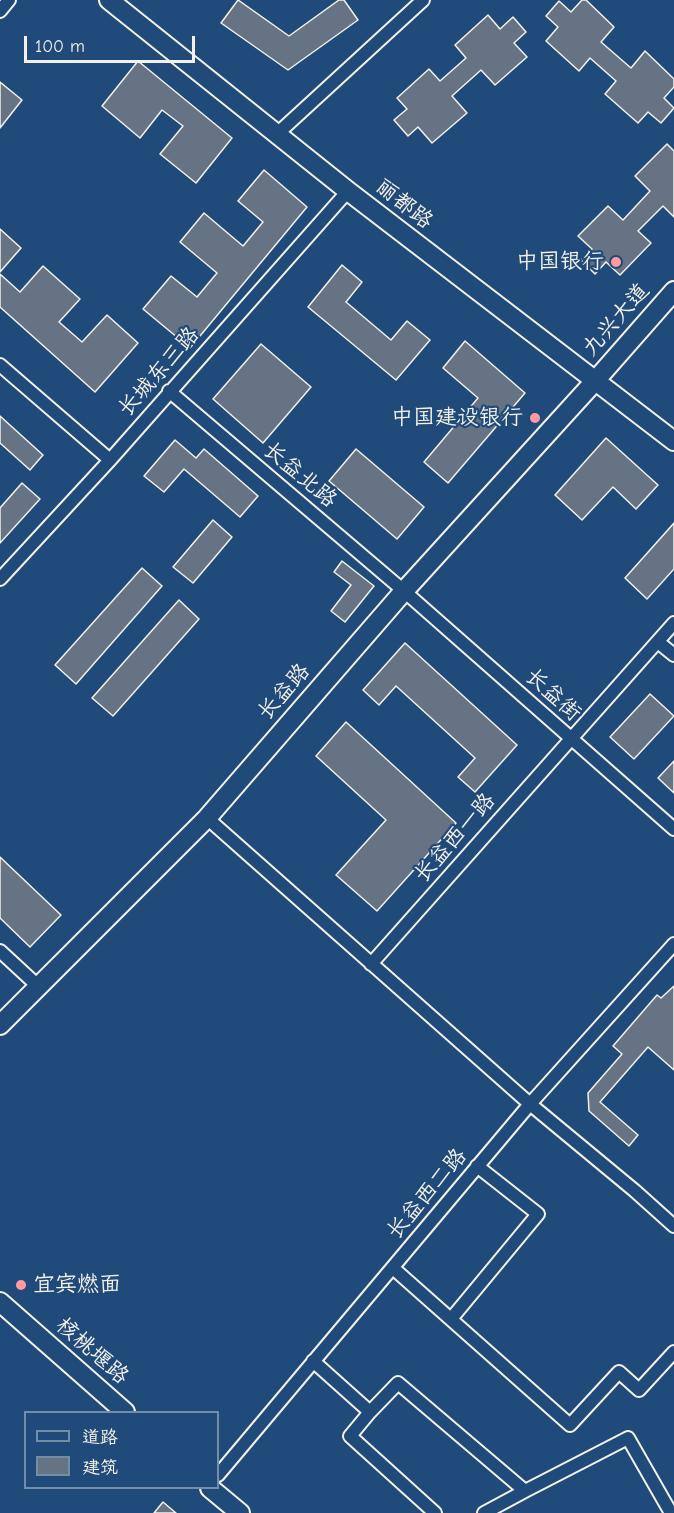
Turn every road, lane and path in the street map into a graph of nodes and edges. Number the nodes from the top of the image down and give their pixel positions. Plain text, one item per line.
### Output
1 (9, 0) edge
2 (109, 0) edge
3 (423, 0) edge
4 (0, 10) edge
5 (277, 134) junction
6 (348, 191) junction
7 (674, 291) edge
8 (0, 365) edge
9 (595, 381) junction
10 (169, 391) junction
11 (674, 441) edge
12 (110, 460) junction
13 (0, 579) edge
14 (405, 591) junction
15 (674, 623) edge
16 (658, 642) junction
17 (674, 655) edge
18 (570, 739) junction
19 (207, 818) junction
20 (674, 829) edge
21 (674, 944) edge
22 (0, 951) edge
23 (371, 964) junction
24 (39, 987) junction
25 (0, 1025) edge
26 (530, 1104) junction
27 (477, 1166) junction
28 (674, 1226) edge
29 (393, 1268) junction
30 (0, 1302) edge
31 (451, 1319) junction
32 (674, 1352) edge
33 (314, 1361) junction
34 (123, 1411) edge
35 (370, 1412) junction
36 (219, 1474) edge
37 (211, 1489) edge
38 (525, 1491) junction
39 (240, 1513) edge
40 (435, 1513) edge
41 (484, 1513) edge
42 (671, 1513) edge

1 - 4 street
2 - 5 main road, 丽都路
3 - 5 street
5 - 6 main road, 丽都路
6 - 9 main road, 丽都路
6 - 10 street, 长城东三路
7 - 9 main road, 九兴大道
8 - 12 street
9 - 11 main road, 丽都路
9 - 14 main road, 长益路
10 - 12 street, 长城东三路
10 - 14 street, 长益北路
12 - 13 street, 长城东三路
14 - 18 street, 长益街
14 - 19 main road, 长益路
15 - 16 street, 长益西一路
16 - 17 street
16 - 18 street, 长益西一路
18 - 20 street, 长益街
18 - 23 street, 长益西一路
19 - 23 street
19 - 24 main road, 长益路
21 - 26 street, 长益西二路
22 - 24 street
23 - 26 street
24 - 25 main road, 长益路
26 - 27 street, 长益西二路
26 - 28 street
27 - 29 street, 长益西二路
27 - 31 street
29 - 31 street
29 - 33 street, 长益西二路
30 - 34 main road, 核桃堰路
31 - 32 street
33 - 35 street
33 - 36 street, 长益西二路
35 - 38 street
35 - 40 street
37 - 39 main road
38 - 41 street
38 - 42 street

